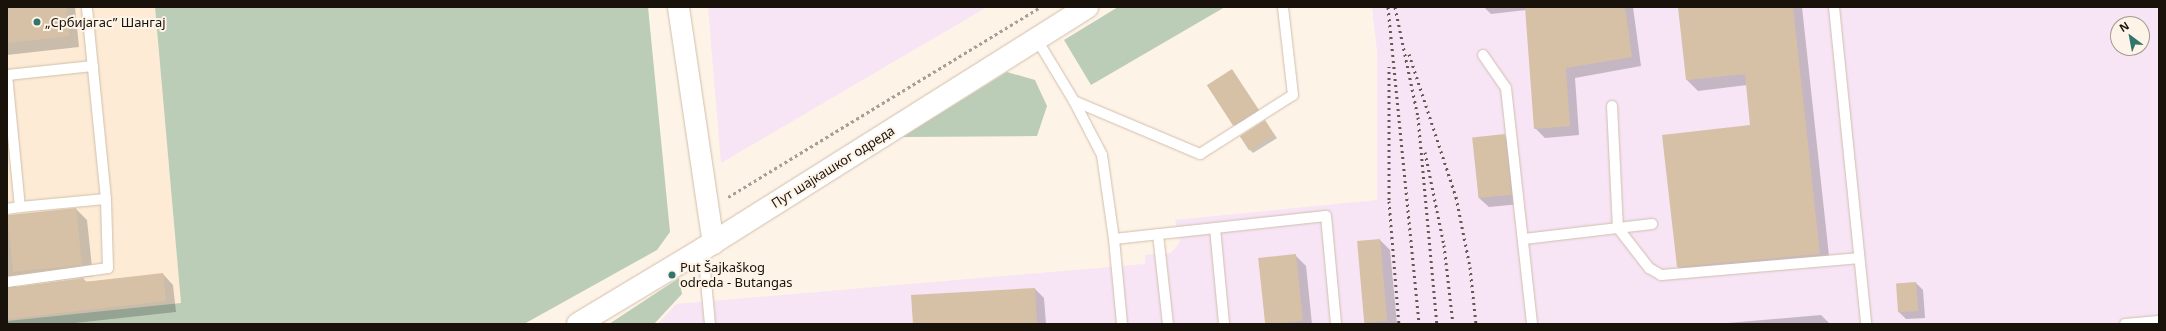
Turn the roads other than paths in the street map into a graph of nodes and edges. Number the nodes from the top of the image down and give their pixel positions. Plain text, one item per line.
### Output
1 (87, 7) edge
2 (678, 7) edge
3 (1087, 7) edge
4 (1283, 7) edge
5 (1834, 7) edge
6 (1036, 38) junction
7 (1483, 56) dead end
8 (93, 66) junction
9 (1074, 101) junction
10 (1612, 106) dead end
11 (106, 199) junction
12 (20, 207) junction
13 (7, 208) edge
14 (1652, 224) dead end
15 (1215, 228) junction
16 (1618, 228) junction
17 (1158, 234) junction
18 (1114, 239) junction
19 (1524, 239) junction
20 (708, 246) junction
21 (1858, 258) junction
22 (7, 282) edge
23 (2159, 320) edge
24 (578, 324) edge
25 (710, 324) edge
26 (1122, 324) edge
27 (1168, 324) edge
28 (1224, 324) edge
29 (1336, 324) edge
30 (1532, 324) edge
31 (1866, 324) edge
32 (2125, 324) edge

1 - 8 lane
2 - 20 street
3 - 6 street, Пут шајкашког одреда
4 - 9 lane
5 - 21 lane
6 - 9 lane
6 - 20 street, Пут шајкашког одреда
7 - 19 lane
8 - 11 lane
8 - 12 lane
9 - 18 lane
10 - 16 lane
11 - 12 lane
11 - 22 lane
12 - 13 lane
14 - 16 lane
15 - 17 lane
15 - 28 lane
15 - 29 lane
16 - 19 lane
16 - 21 lane
17 - 18 lane
17 - 27 lane
18 - 26 lane
19 - 30 lane
20 - 24 street, Пут шајкашког одреда
20 - 25 lane
21 - 31 lane
23 - 32 lane

